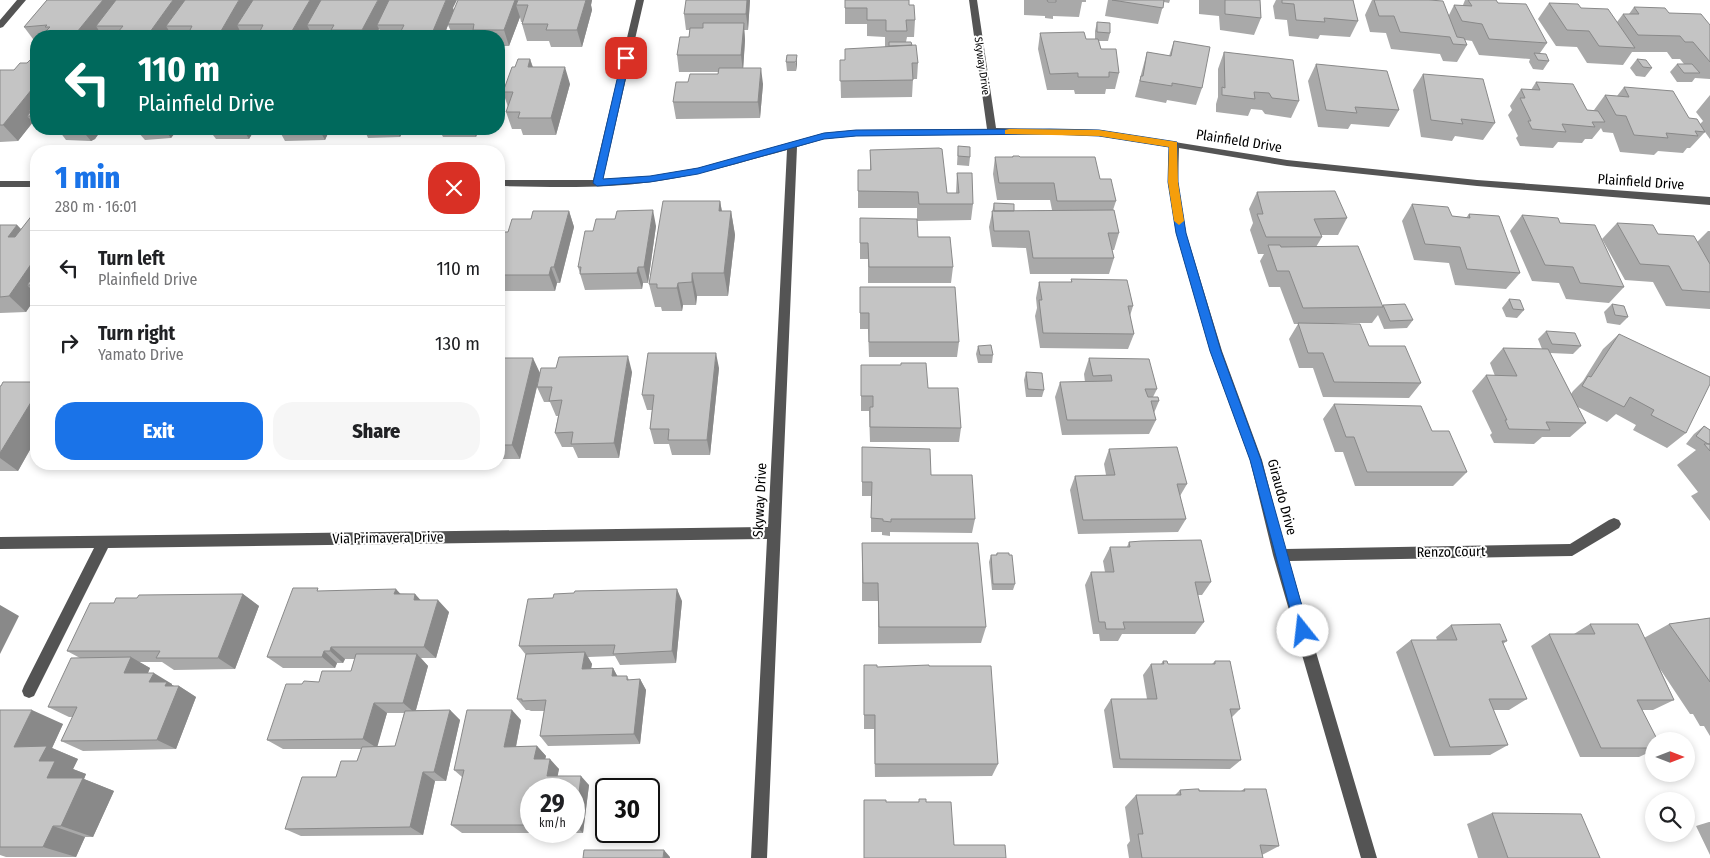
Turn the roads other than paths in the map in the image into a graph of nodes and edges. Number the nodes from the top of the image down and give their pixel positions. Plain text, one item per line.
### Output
1 (22, 0) edge
2 (640, 0) edge
3 (973, 0) edge
4 (0, 25) edge
5 (992, 132) junction
6 (792, 144) junction
7 (1174, 144) junction
8 (505, 183) edge
9 (597, 183) junction
10 (0, 184) edge
11 (30, 184) edge
12 (1710, 201) edge
13 (1614, 524) dead end
14 (775, 533) junction
15 (104, 542) junction
16 (0, 543) edge
17 (1280, 555) junction
18 (29, 691) dead end
19 (759, 858) edge
20 (1369, 858) edge

1 - 4 street
2 - 9 street
3 - 5 street, Skyway Drive
5 - 6 street, Plainfield Drive
5 - 7 street, Plainfield Drive
6 - 9 street, Plainfield Drive
6 - 14 street, Skyway Drive
7 - 12 street, Plainfield Drive
7 - 17 street, Giraudo Drive
8 - 9 street, Plainfield Drive
10 - 11 street
13 - 17 street, Renzo Court
14 - 15 street, Via Primavera Drive
14 - 19 street, Skyway Drive
15 - 16 street, Via Primavera Drive
15 - 18 street
17 - 20 street, Giraudo Drive

